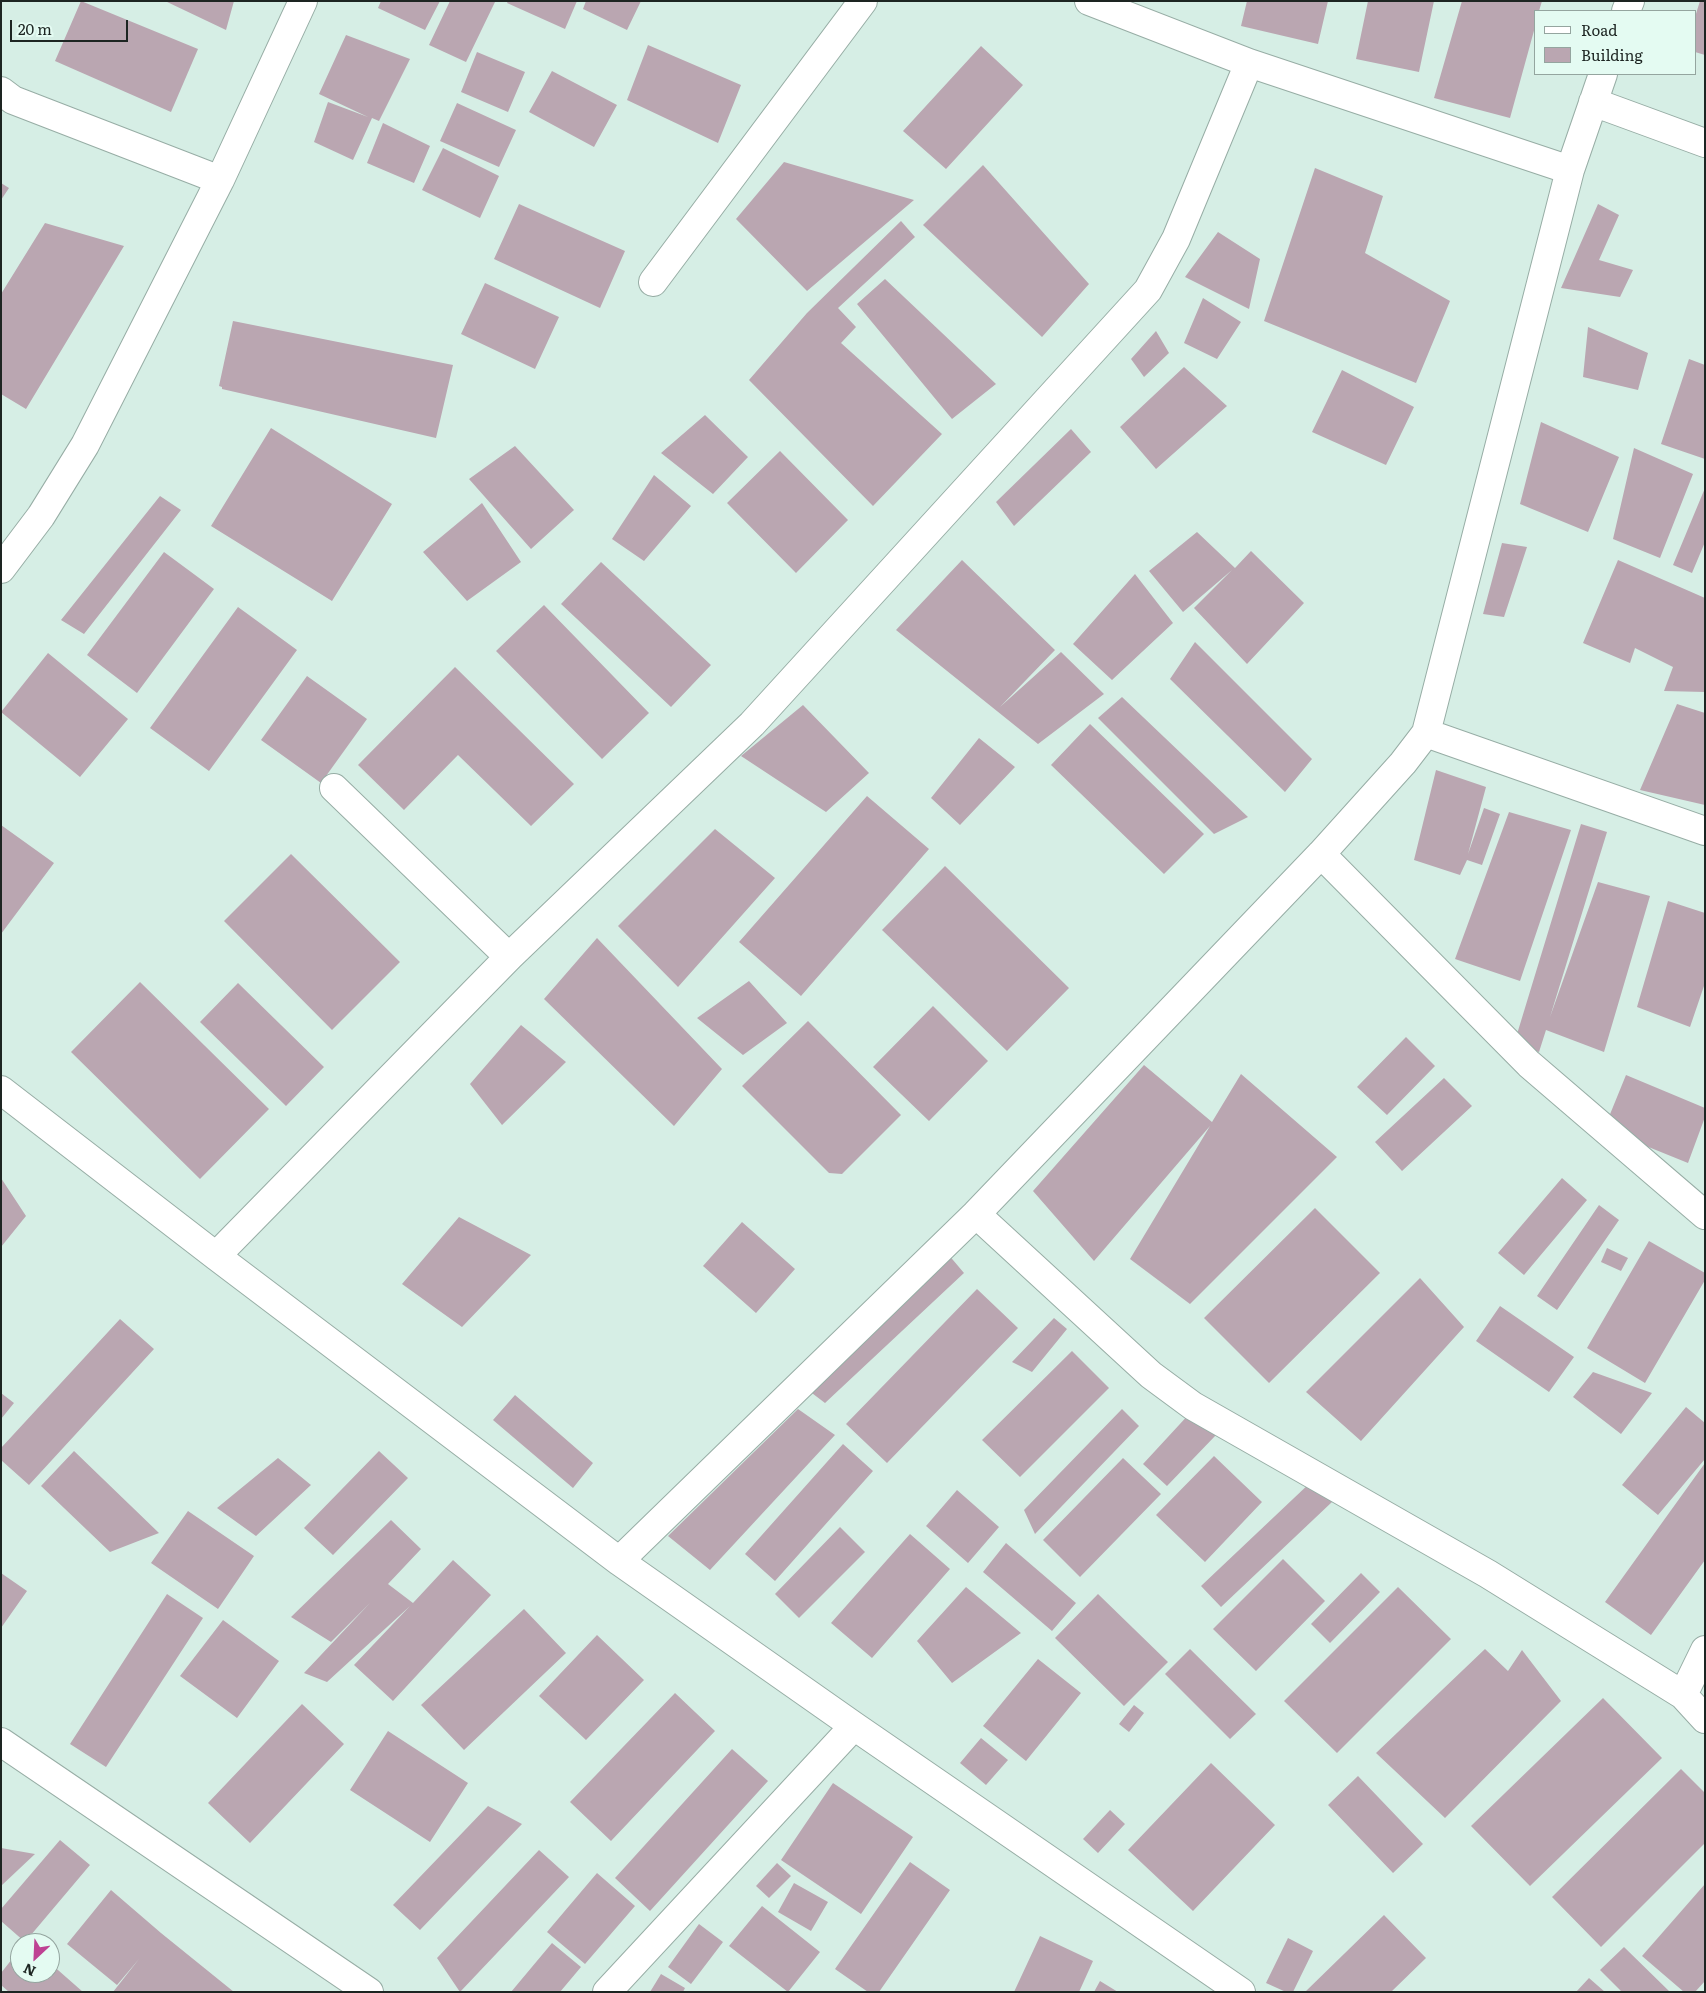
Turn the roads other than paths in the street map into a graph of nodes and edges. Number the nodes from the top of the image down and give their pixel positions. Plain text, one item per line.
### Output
1 (303, 1) edge
2 (863, 1) edge
3 (1089, 1) edge
4 (1248, 63) junction
5 (1603, 75) edge
6 (1, 91) edge
7 (1593, 102) junction
8 (1705, 143) edge
9 (1570, 170) junction
10 (220, 180) junction
11 (653, 282) dead end
12 (1, 569) edge
13 (1426, 733) junction
14 (334, 788) dead end
15 (1705, 831) edge
16 (1320, 854) junction
17 (509, 957) junction
18 (1, 1090) edge
19 (976, 1214) junction
20 (1705, 1215) edge
21 (216, 1256) junction
22 (619, 1561) junction
23 (1705, 1650) edge
24 (1682, 1695) junction
25 (1705, 1719) edge
26 (854, 1726) junction
27 (1, 1742) edge
28 (369, 1992) edge
29 (607, 1992) edge
30 (1240, 1992) edge

1 - 10 street
2 - 11 street
3 - 4 street
4 - 9 street
4 - 17 street
5 - 7 street
6 - 10 street
7 - 8 street
7 - 9 street
9 - 13 street
10 - 12 street
13 - 15 street
13 - 16 street
14 - 17 street
16 - 19 street
16 - 20 street
17 - 21 street
18 - 21 street
19 - 22 street
19 - 24 street
21 - 22 street
22 - 26 street
23 - 24 street
24 - 25 street
26 - 29 street
26 - 30 street
27 - 28 street

